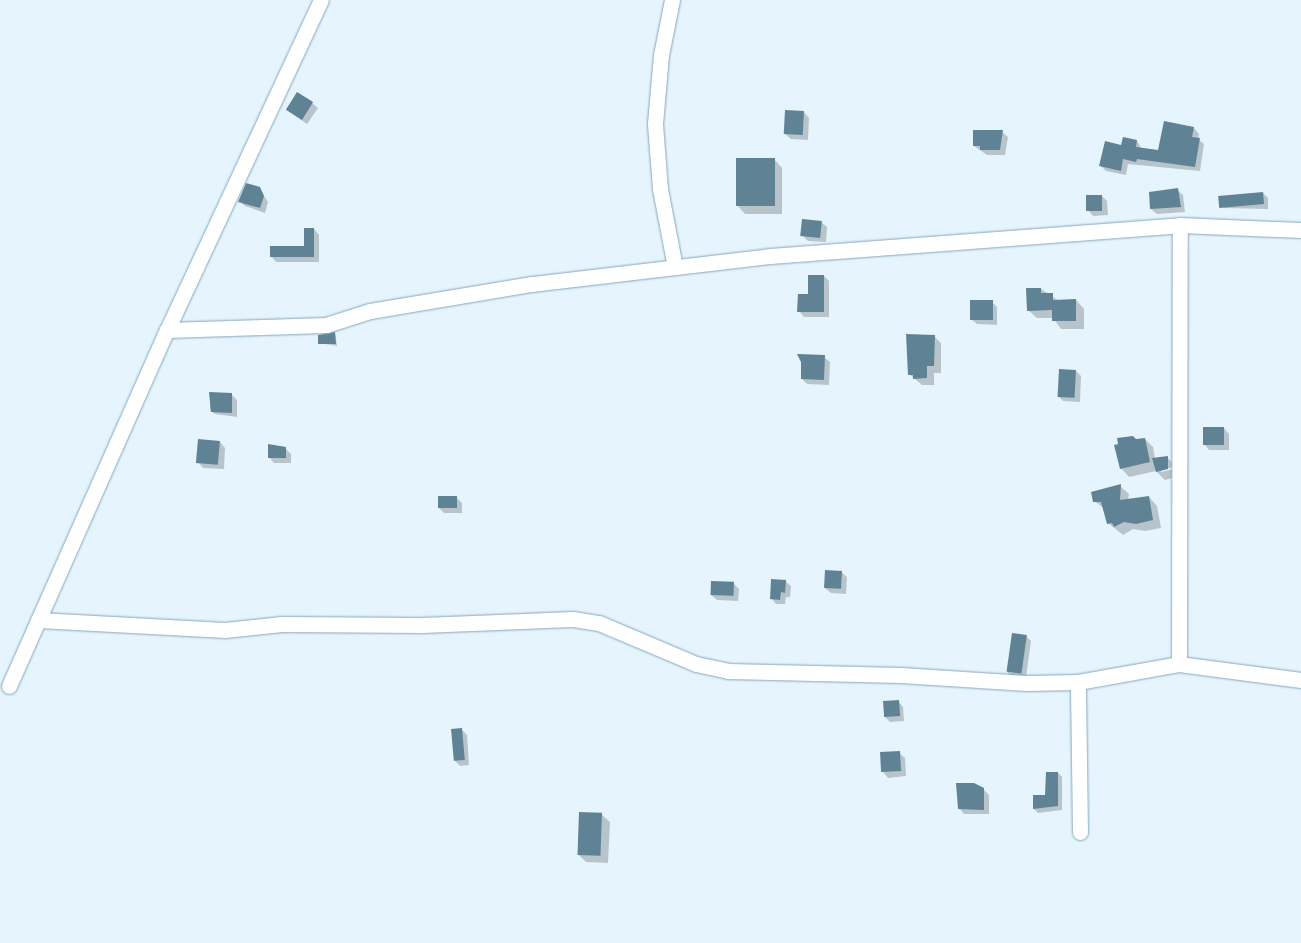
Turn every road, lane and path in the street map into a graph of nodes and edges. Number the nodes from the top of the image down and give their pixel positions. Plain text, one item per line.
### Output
1 (321, 0) edge
2 (672, 0) edge
3 (1180, 225) junction
4 (1301, 230) edge
5 (675, 267) junction
6 (168, 330) junction
7 (38, 620) junction
8 (1179, 664) junction
9 (1301, 680) edge
10 (1078, 682) junction
11 (9, 686) dead end
12 (1080, 832) dead end

1 - 6 street
2 - 5 street
3 - 4 street
3 - 5 street
3 - 8 street
5 - 6 street
6 - 7 street
7 - 10 street
7 - 11 street
8 - 9 street
8 - 10 street
10 - 12 street

